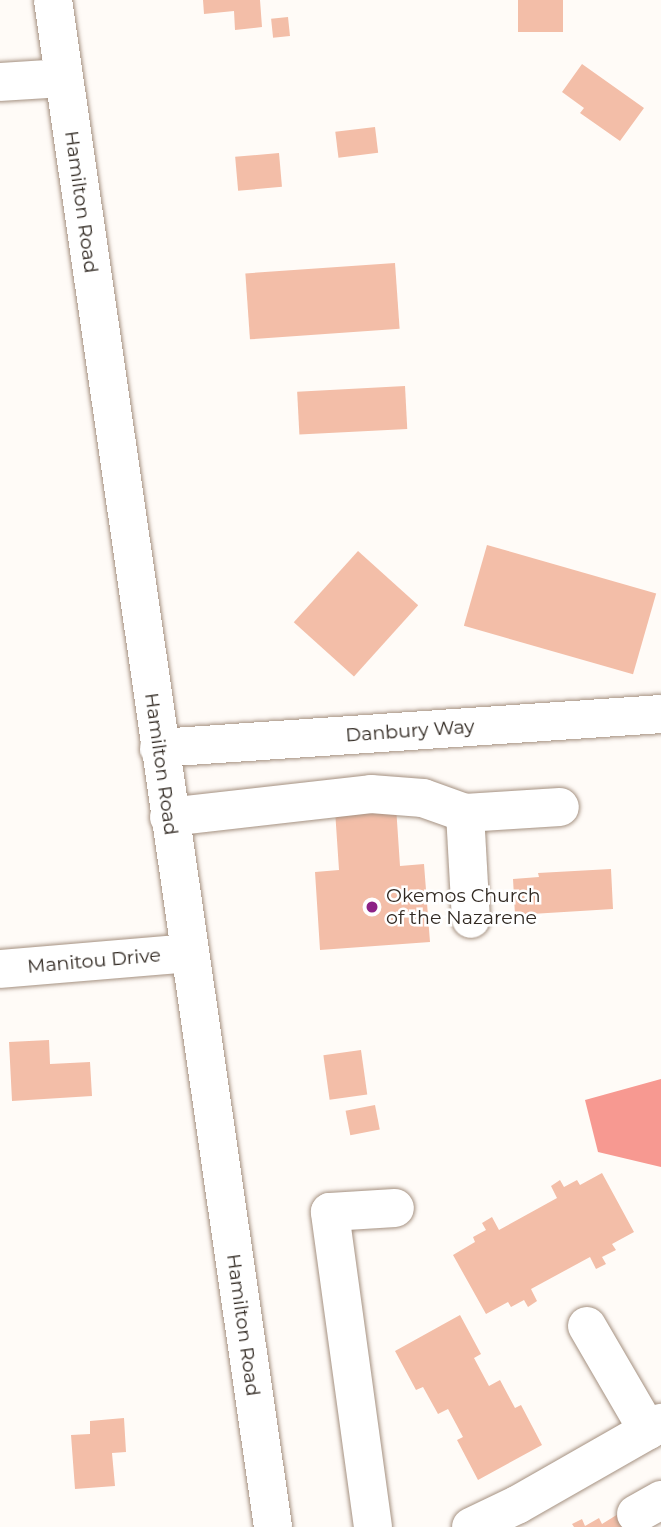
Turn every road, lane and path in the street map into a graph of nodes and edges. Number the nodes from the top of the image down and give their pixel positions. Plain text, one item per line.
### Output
1 (53, 0) edge
2 (64, 78) junction
3 (0, 82) edge
4 (661, 714) edge
5 (159, 748) junction
6 (560, 807) dead end
7 (465, 813) junction
8 (169, 817) junction
9 (471, 919) dead end
10 (189, 953) junction
11 (0, 969) edge
12 (395, 1208) dead end
13 (587, 1326) dead end
14 (654, 1427) edge
15 (272, 1527) edge
16 (373, 1527) edge
17 (471, 1527) edge

1 - 2 street, Hamilton Road
2 - 3 street
2 - 5 street, Hamilton Road
4 - 5 street, Danbury Way
5 - 8 street, Hamilton Road
6 - 7 street
7 - 8 street
7 - 9 street
8 - 10 street, Hamilton Road
10 - 11 street, Manitou Drive
10 - 15 street, Hamilton Road
12 - 16 street
13 - 14 street
14 - 17 street

